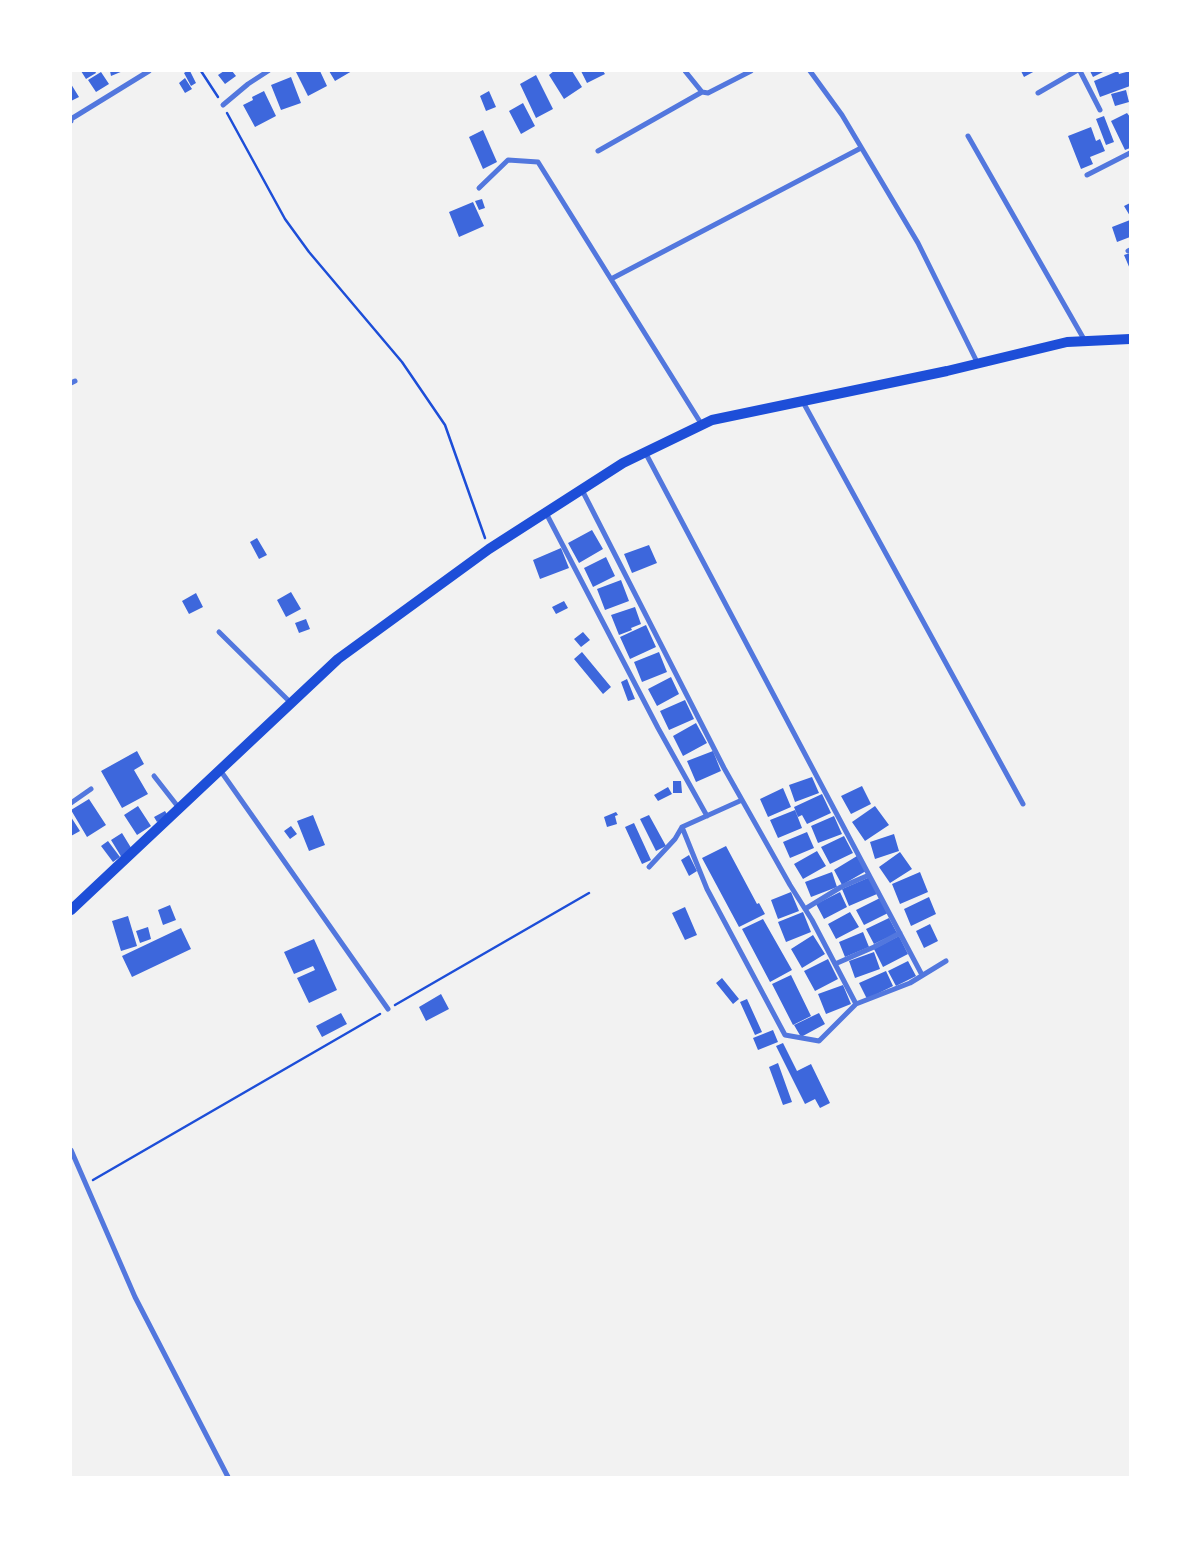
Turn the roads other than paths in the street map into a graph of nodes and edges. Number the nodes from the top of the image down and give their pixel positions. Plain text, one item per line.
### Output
1 (149, 71) edge
2 (268, 71) edge
3 (684, 71) edge
4 (751, 71) edge
5 (810, 71) edge
6 (1076, 71) edge
7 (1080, 71) edge
8 (702, 92) junction
9 (1038, 93) dead end
10 (223, 105) road end
11 (1100, 110) dead end
12 (71, 122) edge
13 (968, 136) dead end
14 (861, 148) junction
15 (598, 151) dead end
16 (1130, 152) edge
17 (1087, 175) dead end
18 (479, 188) dead end
19 (611, 279) junction
20 (1130, 339) edge
21 (1085, 341) junction
22 (978, 364) junction
23 (803, 401) junction
24 (702, 425) junction
25 (645, 452) junction
26 (582, 489) junction
27 (546, 513) junction
28 (219, 632) dead end
29 (291, 703) junction
30 (220, 770) junction
31 (154, 776) dead end
32 (91, 789) dead end
33 (742, 800) junction
34 (71, 803) edge
35 (1023, 804) dead end
36 (179, 808) junction
37 (707, 816) junction
38 (682, 827) junction
39 (649, 867) dead end
40 (869, 875) junction
41 (805, 908) junction
42 (71, 910) edge
43 (900, 933) junction
44 (946, 961) dead end
45 (836, 964) junction
46 (922, 975) junction
47 (856, 1004) junction
48 (388, 1009) road end
49 (71, 1150) edge
50 (228, 1477) edge

1 - 12 street
2 - 10 street
3 - 8 street
4 - 8 street
5 - 14 street
6 - 9 street
7 - 11 street
8 - 15 street
13 - 21 street
14 - 19 street
14 - 22 street
16 - 17 street
18 - 19 street
19 - 24 street
20 - 21 main road
21 - 22 main road
22 - 23 main road
23 - 24 main road
23 - 35 street
24 - 25 main road
25 - 26 main road
25 - 40 street
26 - 27 main road
26 - 33 street
27 - 29 main road
27 - 37 street
28 - 29 street
29 - 30 main road
30 - 36 main road
30 - 48 street
31 - 36 street
32 - 34 street
33 - 37 street
33 - 41 street
36 - 42 main road
37 - 38 street
38 - 39 street
38 - 47 street
40 - 41 street
40 - 43 street
41 - 45 street
43 - 45 street
43 - 46 street
44 - 46 street
45 - 47 street
46 - 47 street
49 - 50 street

